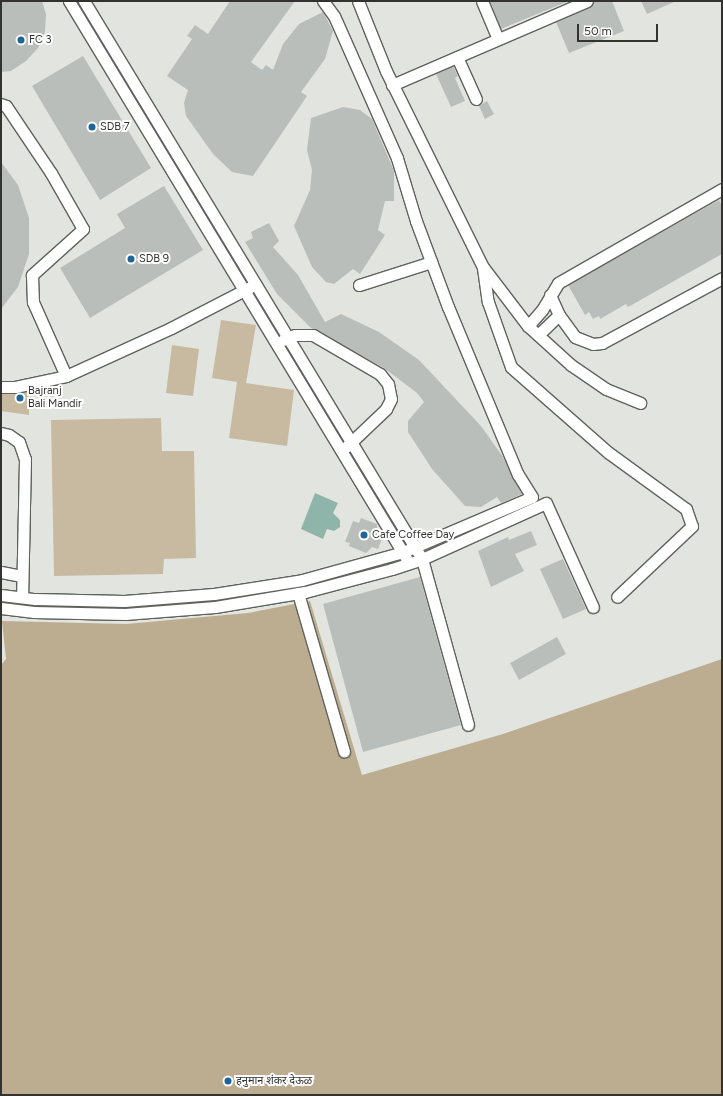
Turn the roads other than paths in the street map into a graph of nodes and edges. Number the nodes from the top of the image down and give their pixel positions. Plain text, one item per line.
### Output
1 (69, 1) edge
2 (84, 1) edge
3 (323, 1) edge
4 (358, 1) edge
5 (482, 1) edge
6 (587, 1) edge
7 (498, 39) junction
8 (457, 57) junction
9 (392, 85) junction
10 (476, 99) dead end
11 (1, 104) edge
12 (722, 189) edge
13 (431, 262) junction
14 (483, 267) junction
15 (722, 278) edge
16 (255, 283) junction
17 (359, 285) dead end
18 (244, 290) junction
19 (550, 295) junction
20 (559, 314) junction
21 (528, 326) junction
22 (538, 335) junction
23 (288, 338) junction
24 (276, 343) junction
25 (66, 376) junction
26 (1, 387) edge
27 (640, 403) dead end
28 (1, 433) edge
29 (352, 443) junction
30 (341, 450) junction
31 (415, 548) junction
32 (403, 552) junction
33 (422, 559) junction
34 (410, 564) junction
35 (1, 572) edge
36 (22, 576) junction
37 (298, 593) junction
38 (1, 595) edge
39 (22, 597) junction
40 (617, 597) dead end
41 (593, 607) dead end
42 (1, 608) edge
43 (468, 725) dead end
44 (344, 751) dead end

1 - 18 street
2 - 16 street
3 - 13 street
4 - 9 street
5 - 7 street
6 - 7 street
7 - 8 street
8 - 9 street
8 - 10 street
9 - 14 street
11 - 25 street
12 - 19 street
13 - 17 street
13 - 31 street
14 - 21 street
14 - 40 street
15 - 20 street
16 - 18 street
16 - 23 street
18 - 24 street
18 - 25 street
19 - 20 street
19 - 21 street
20 - 22 street
21 - 22 street
22 - 27 street
23 - 24 street
23 - 29 street
23 - 29 street
24 - 30 street
25 - 26 street
28 - 36 street
29 - 30 street
29 - 31 street
30 - 32 street
31 - 32 street
31 - 33 street
32 - 34 street
32 - 39 street
33 - 34 street
33 - 41 street
33 - 43 street
34 - 37 street
35 - 36 street
36 - 39 street
37 - 42 street
37 - 44 street
38 - 39 street

